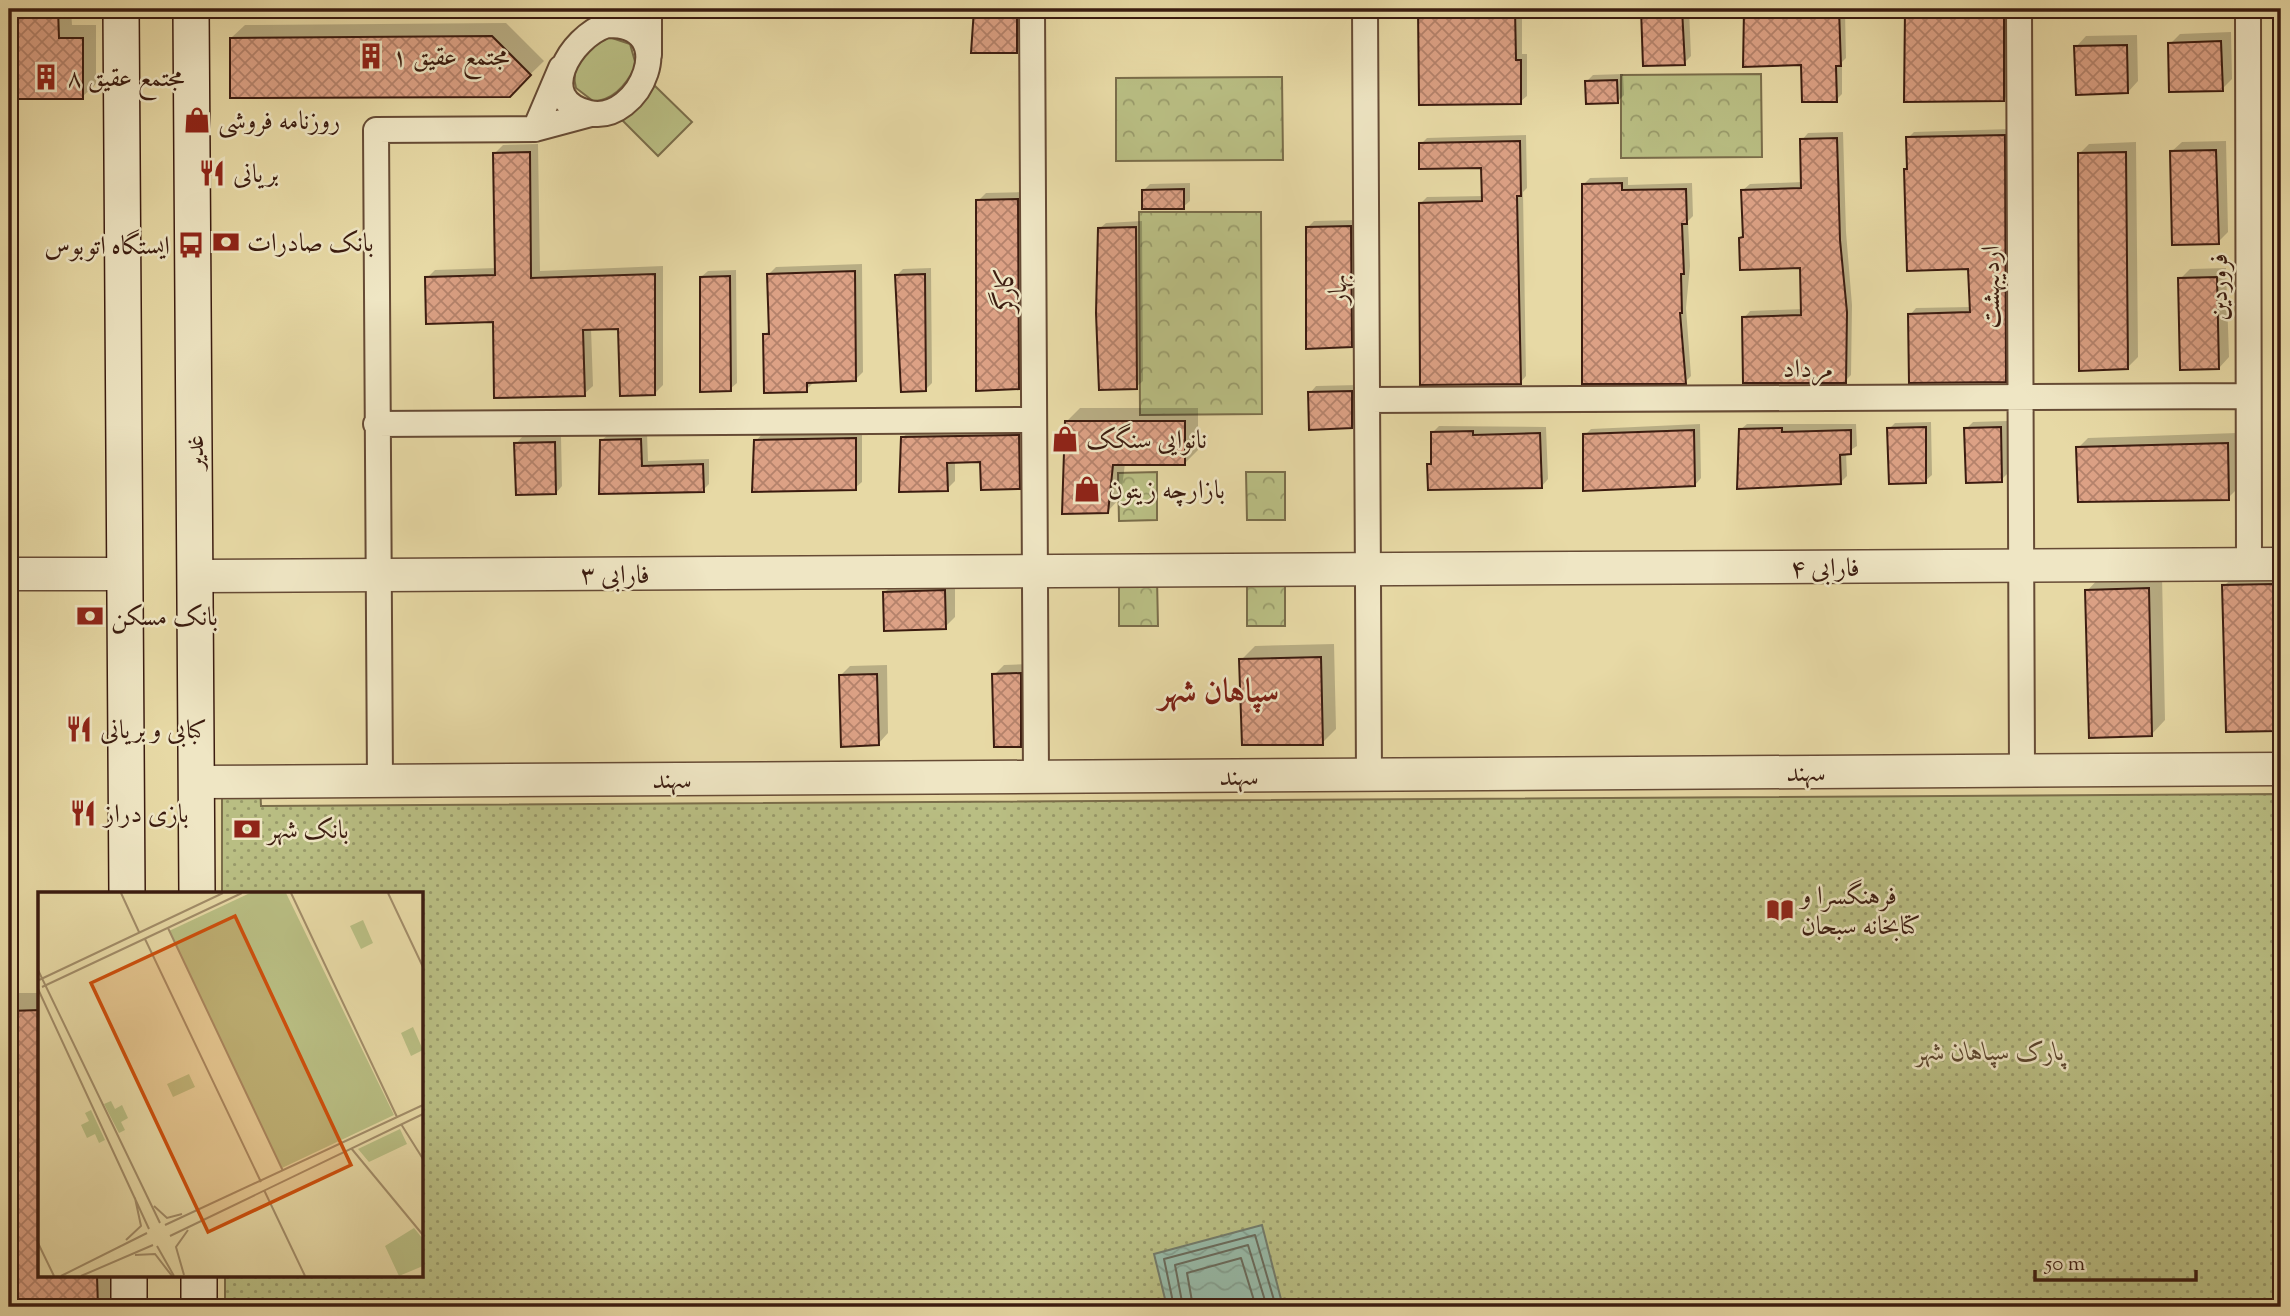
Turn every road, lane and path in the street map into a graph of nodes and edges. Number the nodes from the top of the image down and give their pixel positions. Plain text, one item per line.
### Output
1 (619, 9) edge
2 (649, 9) edge
3 (1032, 9) edge
4 (1365, 9) edge
5 (2019, 9) edge
6 (2248, 9) edge
7 (120, 10) edge
8 (192, 10) edge
9 (596, 28) junction
10 (649, 55) junction
11 (564, 61) junction
12 (591, 114) junction
13 (536, 129) junction
14 (2248, 396) junction
15 (2021, 397) junction
16 (1367, 400) junction
17 (1033, 421) junction
18 (376, 424) junction
19 (2249, 564) junction
20 (2281, 564) edge
21 (2021, 566) junction
22 (1368, 569) junction
23 (1036, 572) junction
24 (124, 574) junction
25 (9, 575) edge
26 (379, 575) junction
27 (195, 576) junction
28 (2281, 769) edge
29 (2022, 771) junction
30 (1369, 775) junction
31 (1036, 777) junction
32 (380, 781) junction
33 (196, 782) junction
34 (127, 892) edge
35 (197, 892) edge
36 (129, 1278) edge
37 (199, 1278) edge
38 (129, 1307) edge
39 (199, 1307) edge

1 - 9 street
2 - 10 street
3 - 17 street, کارگر
4 - 16 street, بهار
5 - 15 street, اردیبهشت
6 - 14 street, فروردین
7 - 24 main road
8 - 27 main road, غدیر
9 - 10 street
9 - 11 street
10 - 12 street
11 - 12 street
11 - 13 street
12 - 13 street
13 - 18 street
14 - 15 street, مرداد
14 - 19 street, فروردین
15 - 16 street, مرداد
15 - 21 street, اردیبهشت
16 - 22 street, بهار
17 - 18 street
17 - 23 street, کارگر
18 - 26 street
19 - 20 street, فارابی ۴
19 - 21 street, فارابی ۴
21 - 22 street, فارابی ۴
21 - 29 street, اردیبهشت
22 - 23 street, فارابی ۴
22 - 30 street, بهار
23 - 26 street, فارابی ۳
23 - 31 street, کارگر
24 - 25 street
24 - 34 main road
26 - 27 street, فارابی ۳
26 - 32 street
27 - 33 main road, غدیر
28 - 29 street, سهند
29 - 30 street, سهند
30 - 31 street, سهند
31 - 32 street, سهند
32 - 33 street, سهند
33 - 35 main road, غدیر
36 - 38 main road
37 - 39 main road

